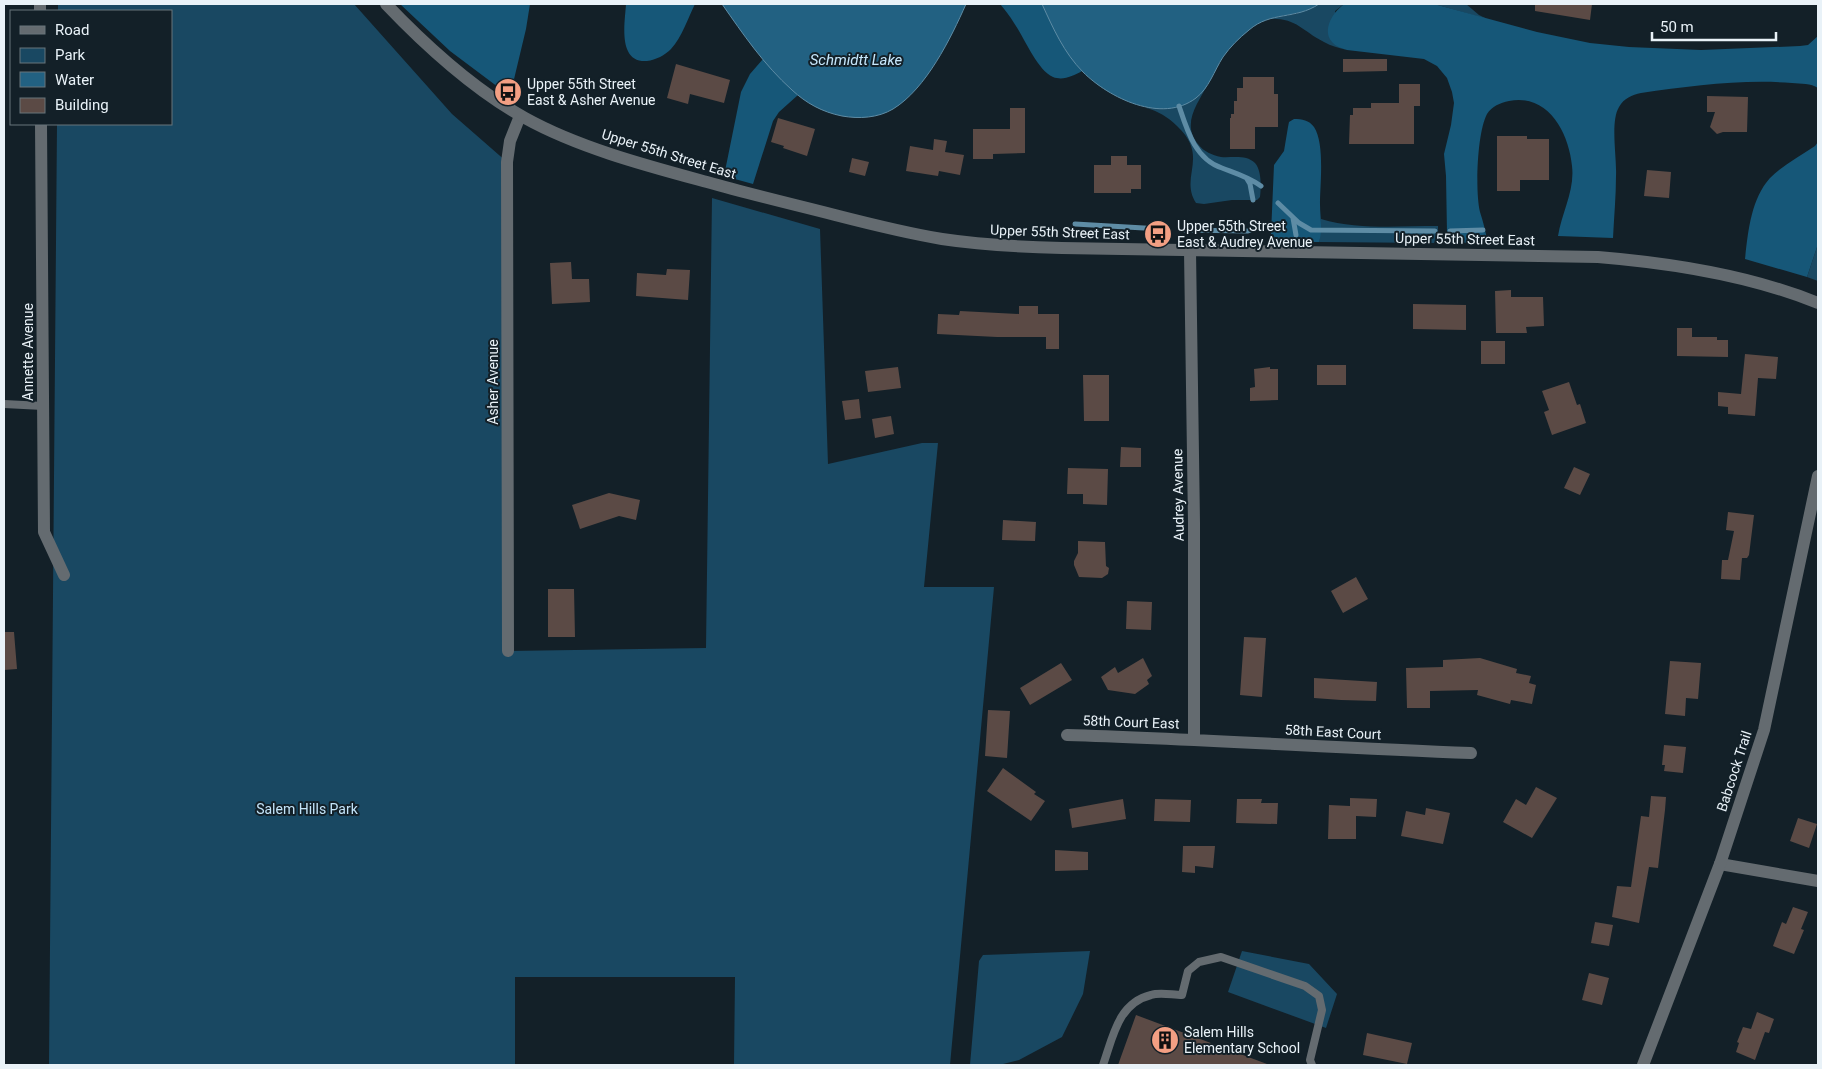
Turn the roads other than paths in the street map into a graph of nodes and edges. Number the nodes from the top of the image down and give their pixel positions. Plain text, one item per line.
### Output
1 (386, 4) edge
2 (520, 116) junction
3 (41, 125) edge
4 (1190, 251) junction
5 (1818, 303) edge
6 (4, 404) edge
7 (43, 406) junction
8 (1818, 476) edge
9 (64, 575) dead end
10 (508, 651) dead end
11 (1067, 736) dead end
12 (1194, 739) junction
13 (1471, 753) dead end
14 (1720, 864) junction
15 (1818, 882) edge
16 (1103, 1065) edge
17 (1312, 1065) edge
18 (1643, 1065) edge

1 - 2 street, Upper 55th Street East
2 - 4 street, Upper 55th Street East
2 - 10 street, Asher Avenue
3 - 7 street, Annette Avenue
4 - 5 street, Upper 55th Street East
4 - 12 street, Audrey Avenue
6 - 7 lane
7 - 9 street, Annette Avenue
8 - 14 street, Babcock Trail
11 - 12 street, 58th Court East
12 - 13 street, 58th East Court
14 - 15 street
14 - 18 street, Babcock Trail
16 - 17 lane

